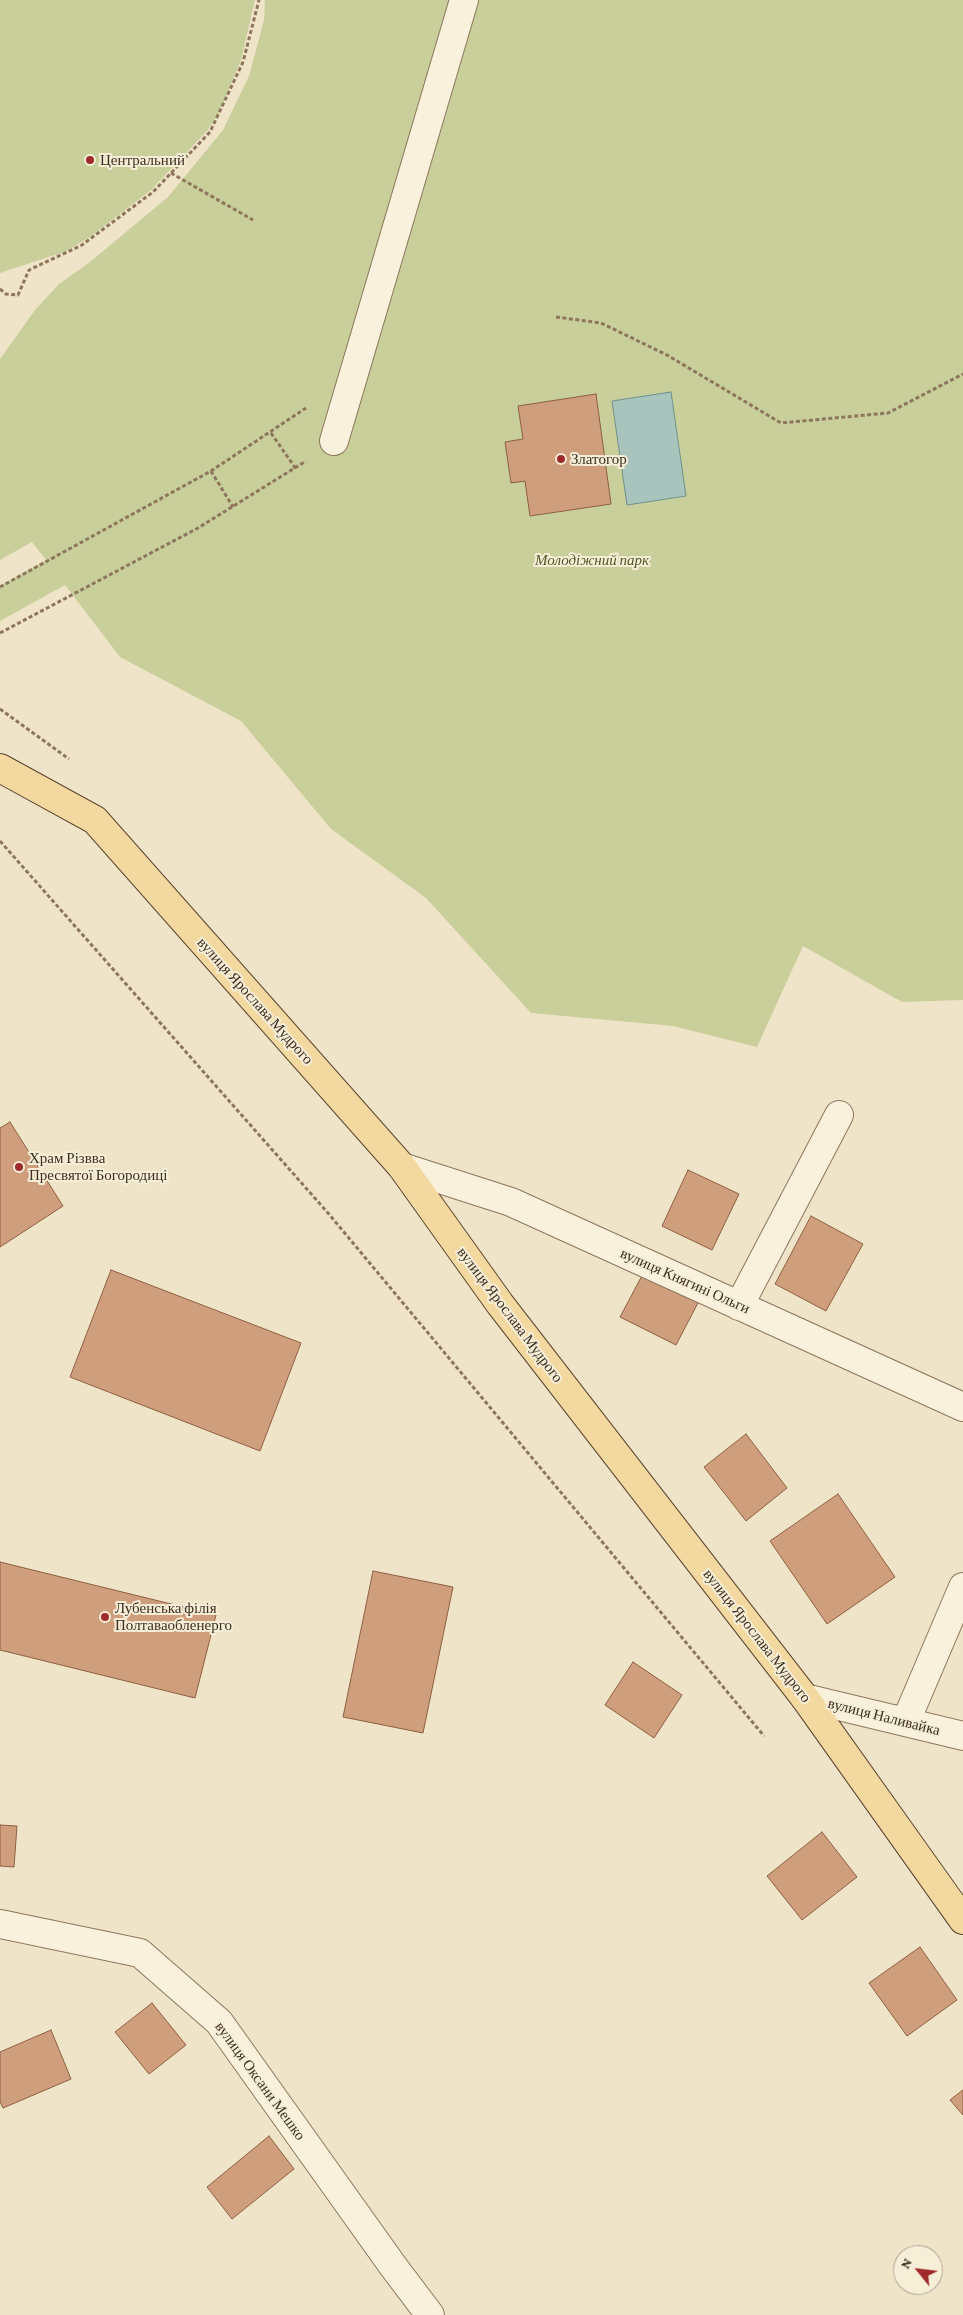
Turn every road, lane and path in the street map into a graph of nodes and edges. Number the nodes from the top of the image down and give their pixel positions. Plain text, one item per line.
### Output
1 (259, 0) edge
2 (464, 0) edge
3 (171, 173) junction
4 (253, 220) dead end
5 (0, 289) edge
6 (556, 317) dead end
7 (963, 374) edge
8 (309, 406) dead end
9 (272, 433) junction
10 (334, 441) joint
11 (296, 469) junction
12 (211, 471) junction
13 (233, 507) junction
14 (0, 587) edge
15 (0, 633) edge
16 (0, 709) edge
17 (69, 759) dead end
18 (0, 768) edge
19 (0, 841) edge
20 (839, 1114) dead end
21 (402, 1167) junction
22 (739, 1306) junction
23 (963, 1407) edge
24 (963, 1587) edge
25 (805, 1698) junction
26 (906, 1721) junction
27 (764, 1736) dead end
28 (963, 1736) edge
29 (963, 1920) edge
30 (0, 1924) edge
31 (430, 2315) edge

1 - 3 path
2 - 10 street
3 - 4 path
3 - 5 path
6 - 7 path
8 - 9 path
9 - 11 path
9 - 12 path
10 - 11 path
11 - 13 path
12 - 13 path
12 - 14 path
13 - 15 path
16 - 17 path
18 - 21 main road, вулиця Ярослава Мудрого
19 - 27 path
20 - 22 street
21 - 22 street, вулиця Княгині Ольги
21 - 25 main road, вулиця Ярослава Мудрого
22 - 23 street, вулиця Княгині Ольги
24 - 26 street
25 - 26 street, вулиця Наливайка
25 - 29 main road, вулиця Ярослава Мудрого
26 - 28 street, вулиця Наливайка
30 - 31 street, вулиця Оксани Мешко

